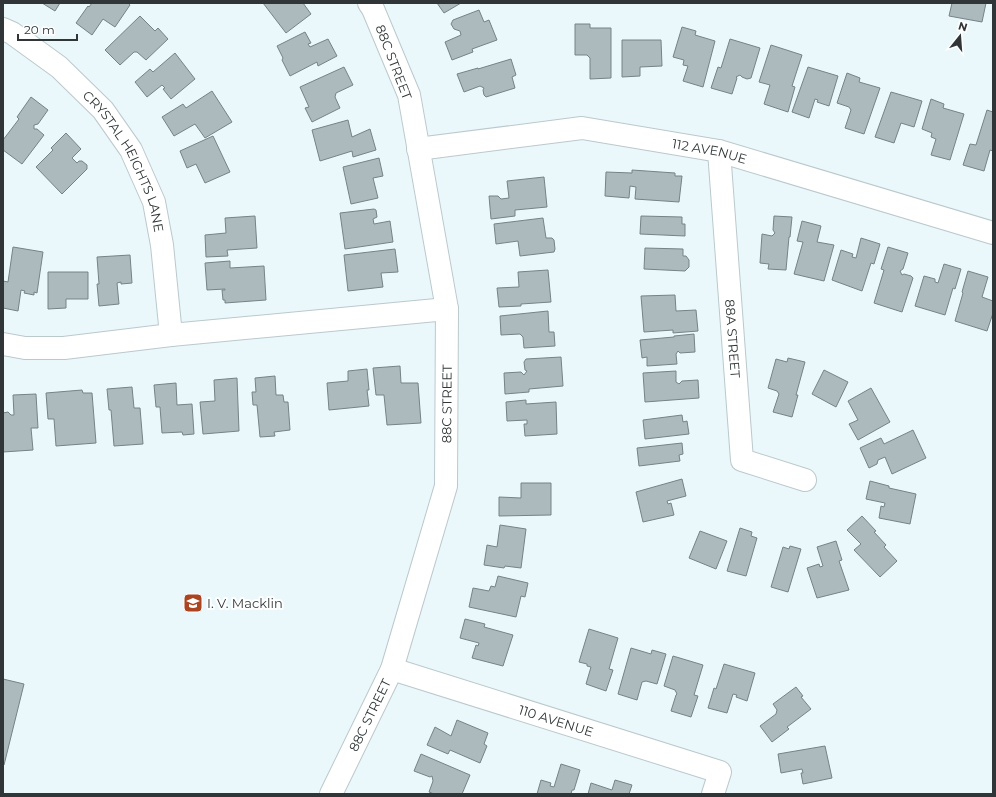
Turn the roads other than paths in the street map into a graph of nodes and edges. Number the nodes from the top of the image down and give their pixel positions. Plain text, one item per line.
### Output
1 (369, 3) edge
2 (3, 29) edge
3 (418, 149) junction
4 (719, 151) junction
5 (993, 233) edge
6 (447, 309) junction
7 (171, 336) junction
8 (3, 344) edge
9 (805, 480) dead end
10 (392, 669) junction
11 (331, 794) edge
12 (713, 794) edge

1 - 3 street, 88C STREET
2 - 7 street, CRYSTAL HEIGHTS LANE
3 - 4 street, 112 AVENUE
3 - 6 street, 88C STREET
4 - 5 street, 112 AVENUE
4 - 9 street, 88A STREET
6 - 7 street
6 - 10 street, 88C STREET
7 - 8 street
10 - 11 street, 88C STREET
10 - 12 street, 110 AVENUE

